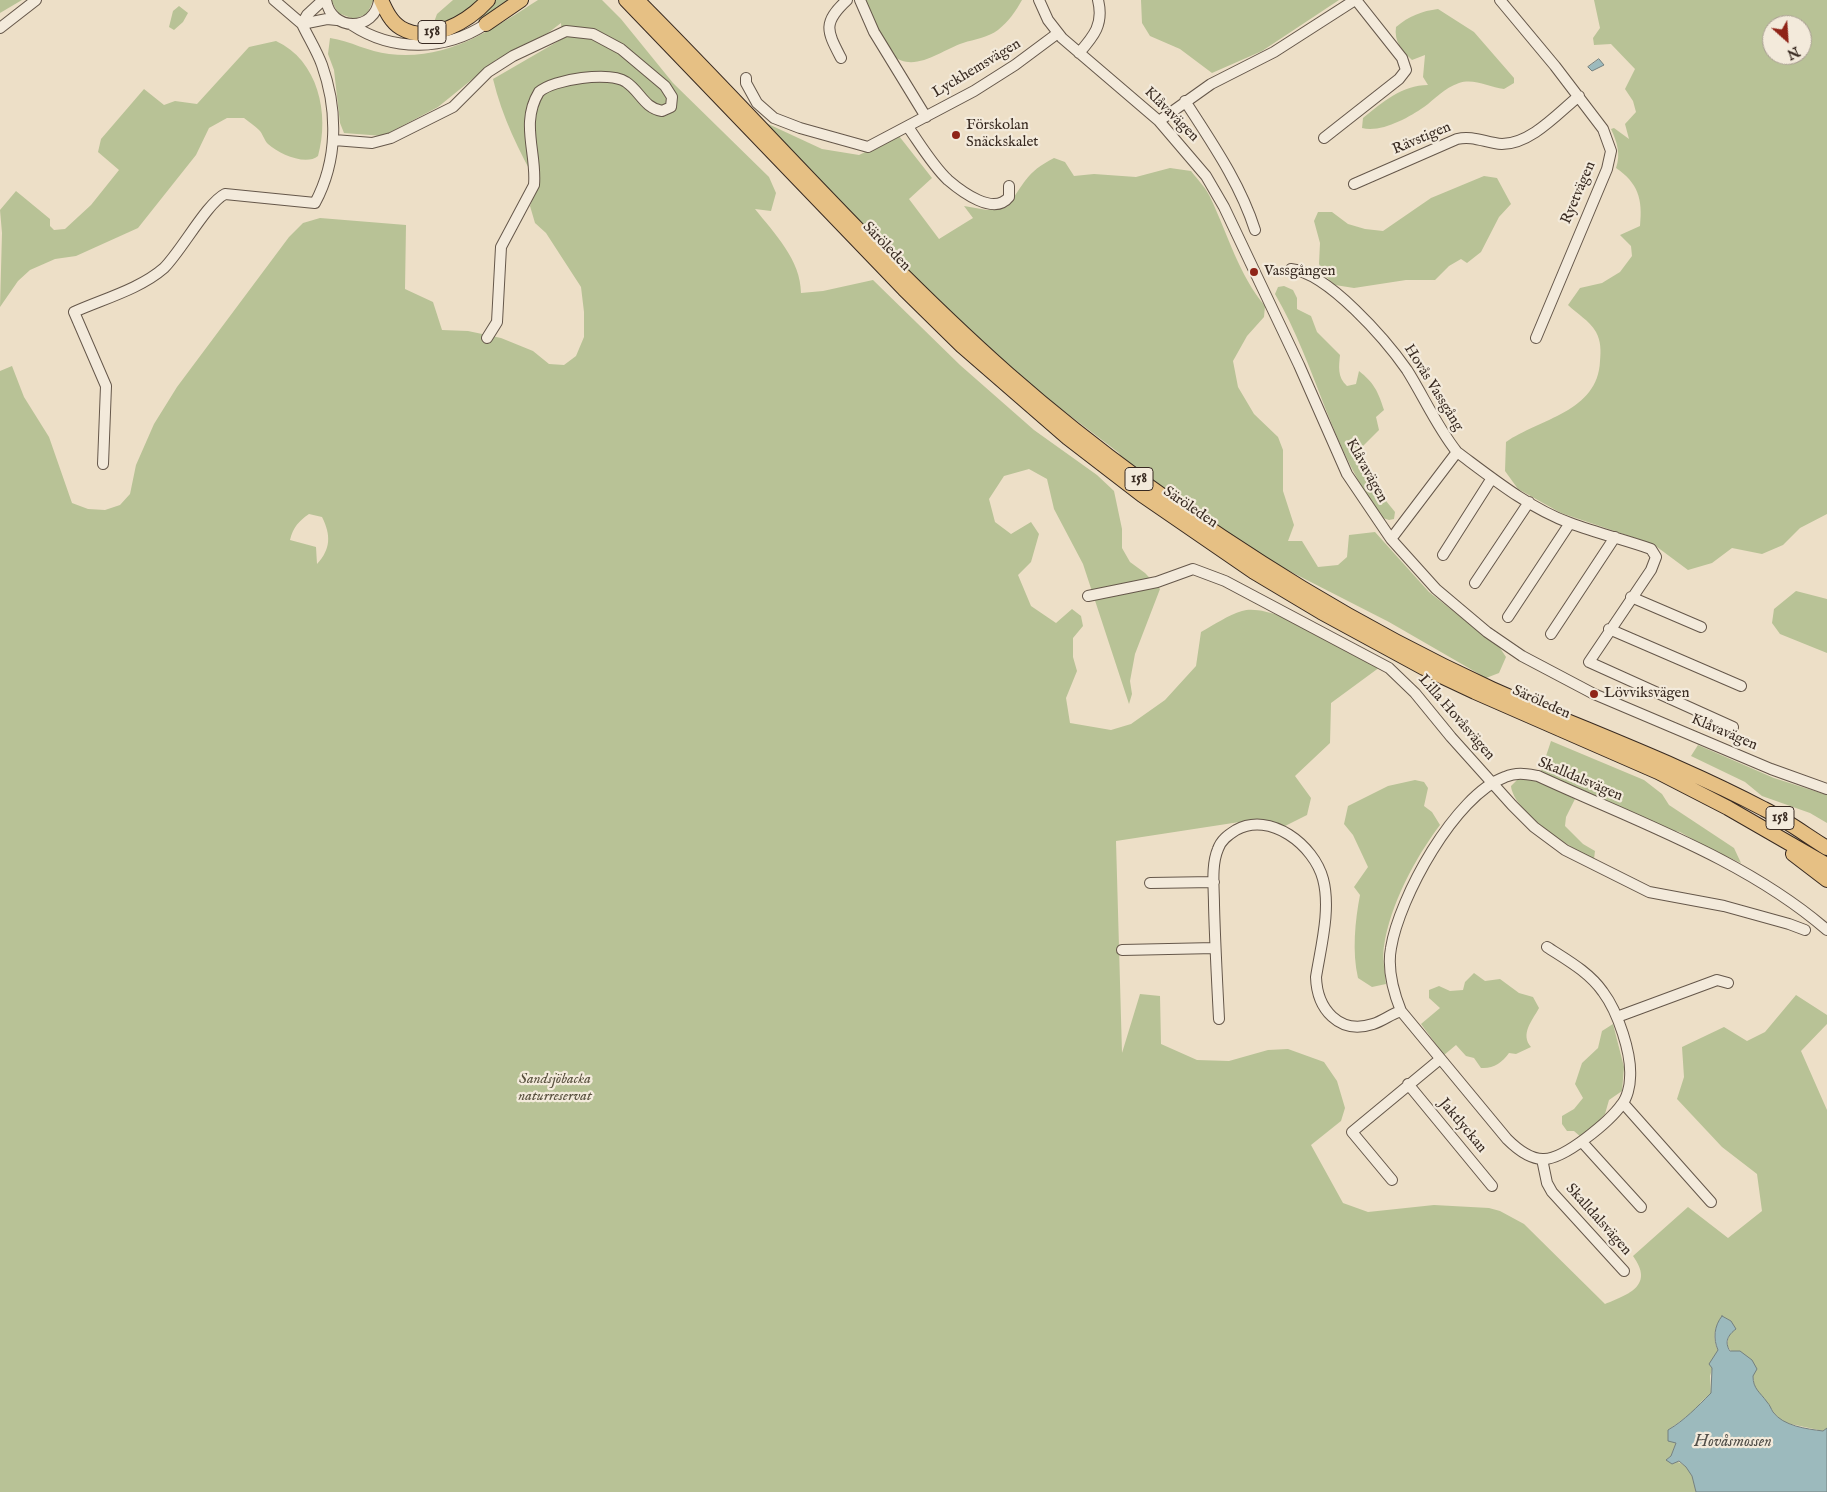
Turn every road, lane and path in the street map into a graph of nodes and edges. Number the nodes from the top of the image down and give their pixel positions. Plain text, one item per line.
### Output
1 (36, 0) edge
2 (274, 0) edge
3 (324, 0) edge
4 (380, 0) edge
5 (488, 0) edge
6 (521, 0) edge
7 (620, 0) edge
8 (626, 0) edge
9 (637, 0) edge
10 (642, 0) edge
11 (847, 0) edge
12 (860, 0) edge
13 (1039, 0) edge
14 (1098, 0) edge
15 (1356, 0) edge
16 (1500, 0) edge
17 (647, 16) junction
18 (337, 20) junction
19 (302, 24) junction
20 (486, 24) joint
21 (352, 25) junction
22 (0, 28) edge
23 (1058, 33) junction
24 (1079, 53) junction
25 (841, 58) dead end
26 (746, 78) dead end
27 (1579, 96) junction
28 (1185, 102) junction
29 (926, 117) junction
30 (1159, 121) junction
31 (908, 127) junction
32 (1324, 138) dead end
33 (334, 140) junction
34 (1354, 184) dead end
35 (1009, 186) dead end
36 (1255, 230) dead end
37 (1291, 269) dead end
38 (487, 338) dead end
39 (1536, 338) dead end
40 (1457, 452) junction
41 (103, 464) dead end
42 (1492, 478) junction
43 (1529, 502) junction
44 (1570, 523) junction
45 (1615, 537) junction
46 (1391, 539) junction
47 (1443, 555) dead end
48 (1475, 583) dead end
49 (1088, 596) dead end
50 (1631, 597) junction
51 (1508, 617) dead end
52 (1701, 627) dead end
53 (1609, 629) junction
54 (1551, 634) dead end
55 (1741, 686) dead end
56 (1733, 727) dead end
57 (1493, 783) junction
58 (1827, 789) edge
59 (1776, 836) junction
60 (1827, 848) edge
61 (1827, 865) edge
62 (1827, 880) edge
63 (1214, 882) junction
64 (1150, 883) dead end
65 (1800, 909) junction
66 (1790, 924) junction
67 (1805, 930) dead end
68 (1827, 930) edge
69 (1547, 947) dead end
70 (1215, 948) junction
71 (1122, 950) dead end
72 (1728, 983) dead end
73 (1401, 1011) junction
74 (1617, 1017) junction
75 (1219, 1019) dead end
76 (1439, 1060) junction
77 (1408, 1084) junction
78 (1623, 1103) junction
79 (1582, 1142) junction
80 (1542, 1159) junction
81 (1392, 1180) dead end
82 (1492, 1186) dead end
83 (1711, 1202) dead end
84 (1641, 1207) dead end
85 (1624, 1271) dead end

1 - 22 street
2 - 19 street
3 - 18 street
3 - 19 street
4 - 5 main road, 158
4 - 21 street
6 - 20 main road, 158
7 - 17 main road, 158
8 - 17 main road, Säröleden / 158
9 - 17 main road, Säröleden / 158
10 - 17 main road, 158
11 - 25 street
12 - 29 street
13 - 23 street, Klåvavägen
14 - 24 street
15 - 28 street
15 - 32 street
16 - 27 street, Ryetvägen
17 - 59 main road, Säröleden / 158
17 - 60 main road, Säröleden / 158
18 - 19 street
18 - 21 street
19 - 33 street
20 - 21 street, 158
23 - 24 street, Klåvavägen
23 - 29 street, Lyckhemsvägen
24 - 30 street, Klåvavägen
26 - 31 street, Lyckhemsvägen
27 - 34 street, Rävstigen
27 - 39 street, Ryetvägen
28 - 30 street
28 - 36 street
29 - 31 street, Lyckhemsvägen
30 - 46 street, Klåvavägen
31 - 35 street
33 - 38 street
33 - 41 street
37 - 40 street, Hovås Vassgång
40 - 42 street
40 - 46 street
42 - 43 street
42 - 47 street
43 - 44 street
43 - 48 street
44 - 45 street
44 - 51 street
45 - 50 street
45 - 54 street
46 - 58 street, Klåvavägen
49 - 57 street, Lilla Hovåsvägen
50 - 52 street
50 - 53 street
53 - 55 street
53 - 56 street
57 - 65 street, Skalldalsvägen
57 - 66 street, Lilla Hovåsvägen
57 - 73 street, Skalldalsvägen
59 - 61 main road, Säröleden / 158
59 - 62 main road, 158
63 - 64 street
63 - 70 street
63 - 73 street
65 - 66 street
65 - 68 street, Skalldalsvägen
66 - 67 street, Lilla Hovåsvägen
69 - 74 street
70 - 71 street
70 - 75 street
72 - 74 street
73 - 76 street, Skalldalsvägen
74 - 78 street
76 - 77 street
76 - 80 street, Skalldalsvägen
77 - 81 street
77 - 82 street, Jaktlyckan
78 - 79 street
78 - 83 street
79 - 80 street
79 - 84 street
80 - 85 street, Skalldalsvägen

